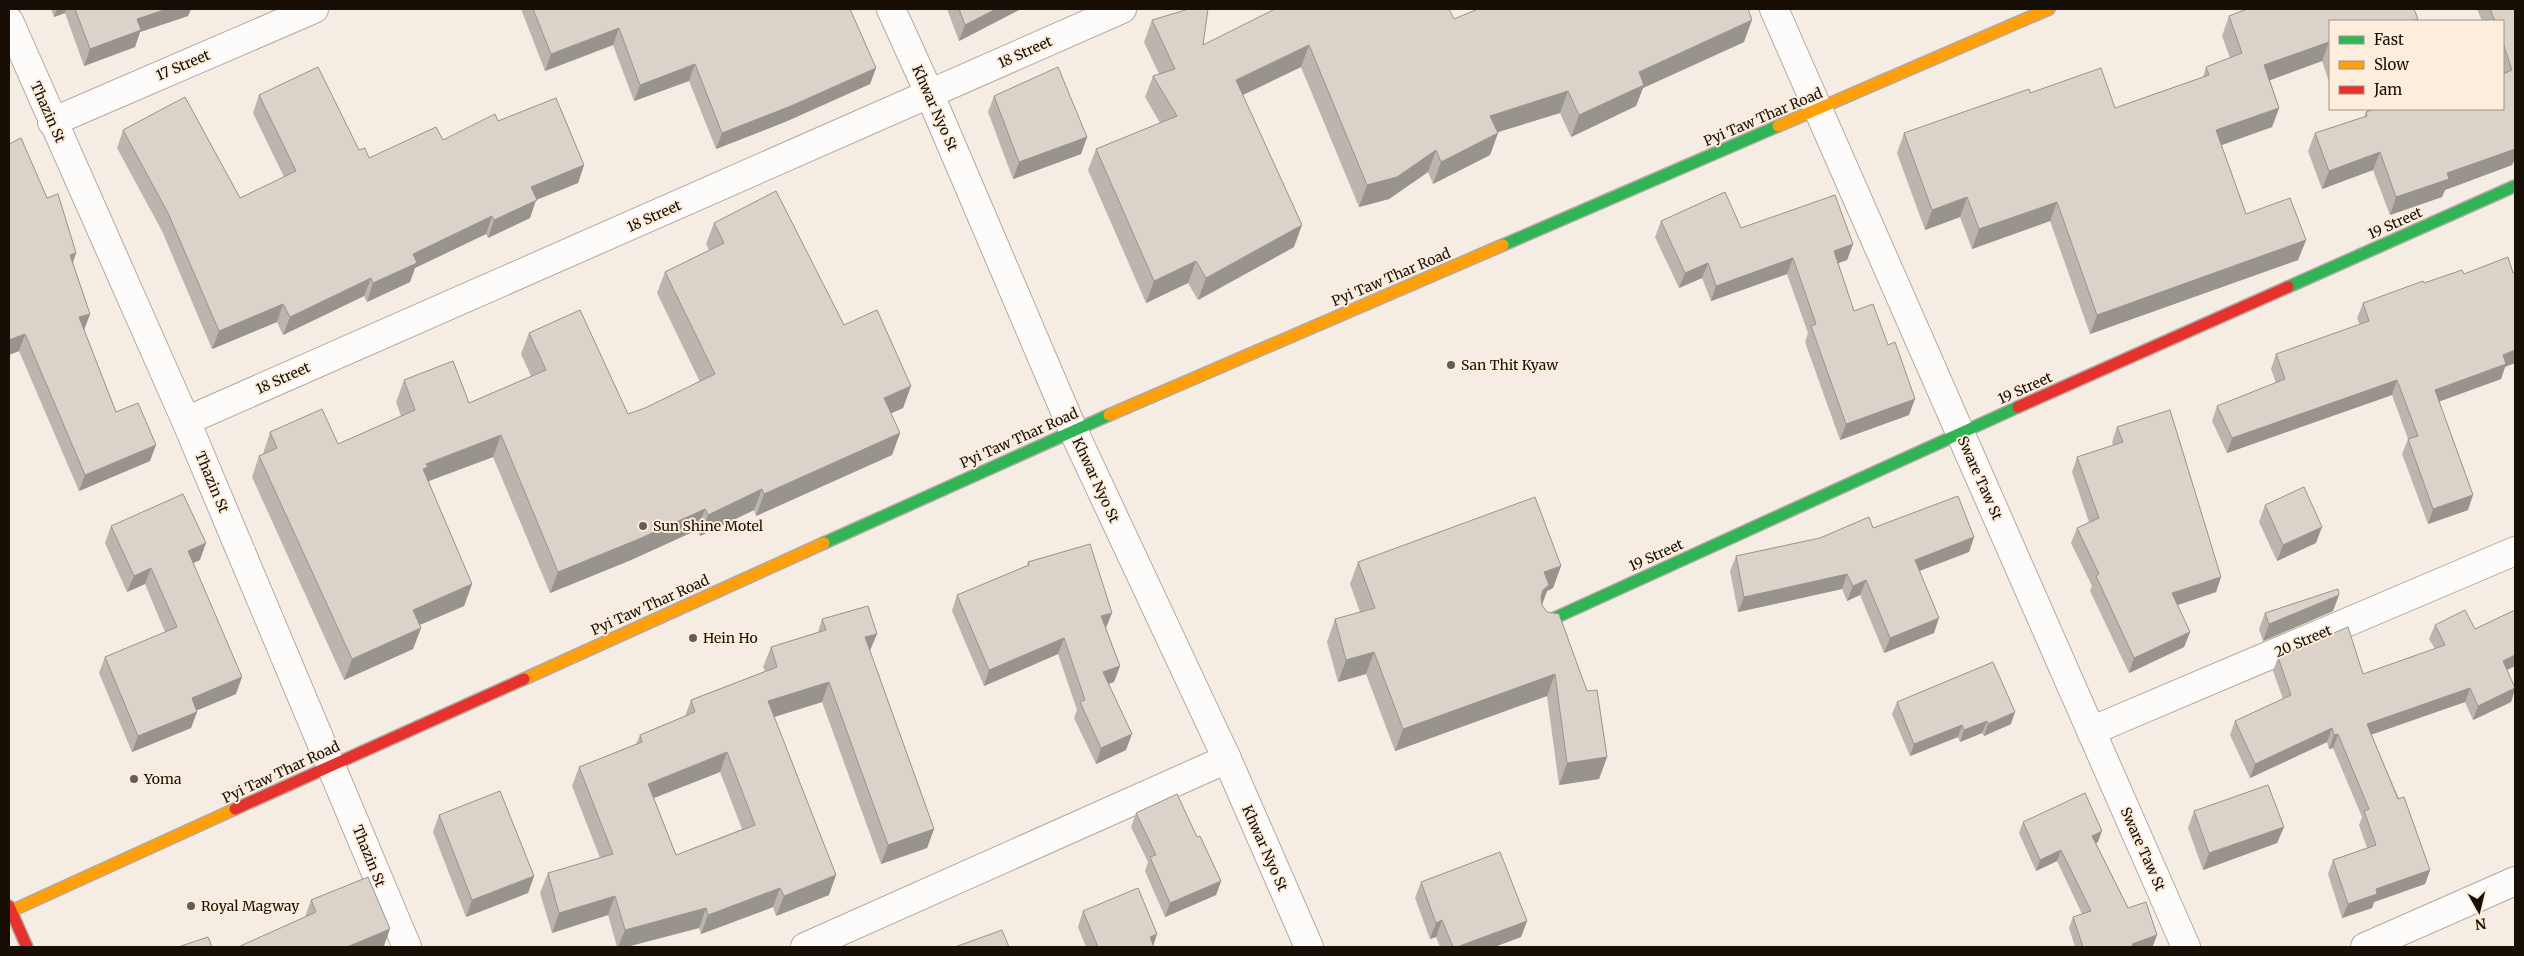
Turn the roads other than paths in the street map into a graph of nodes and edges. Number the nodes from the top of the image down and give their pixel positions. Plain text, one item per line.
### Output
1 (314, 9) edge
2 (891, 9) edge
3 (1122, 9) edge
4 (1774, 9) edge
5 (2049, 9) edge
6 (9, 22) edge
7 (930, 95) junction
8 (1818, 110) junction
9 (52, 122) junction
10 (2515, 186) edge
11 (186, 421) junction
12 (1073, 430) junction
13 (1960, 433) junction
14 (2515, 551) edge
15 (1548, 621) edge
16 (2091, 731) junction
17 (1227, 759) junction
18 (331, 765) junction
19 (2515, 881) edge
20 (10, 910) edge
21 (27, 947) edge
22 (407, 947) edge
23 (805, 947) edge
24 (1309, 947) edge
25 (2186, 947) edge
26 (2365, 947) edge

1 - 9 street, 17 Street
2 - 7 street, Khwar Nyo St
3 - 7 street, 18 Street
4 - 8 street, Sware Taw St
5 - 8 street, Pyi Taw Thar Road
6 - 9 street, Thazin St
7 - 11 street, 18 Street
7 - 12 street, Khwar Nyo St
8 - 12 street, Pyi Taw Thar Road
8 - 13 street, Sware Taw St
9 - 11 street, Thazin St
10 - 13 street, 19 Street
11 - 18 street, Thazin St
12 - 17 street, Khwar Nyo St
12 - 18 street, Pyi Taw Thar Road
13 - 15 street, 19 Street
13 - 16 street, Sware Taw St
14 - 16 street, 20 Street
16 - 25 street, Sware Taw St
17 - 23 street
17 - 24 street, Khwar Nyo St
18 - 20 street, Pyi Taw Thar Road
18 - 22 street, Thazin St
19 - 26 street
20 - 21 street

